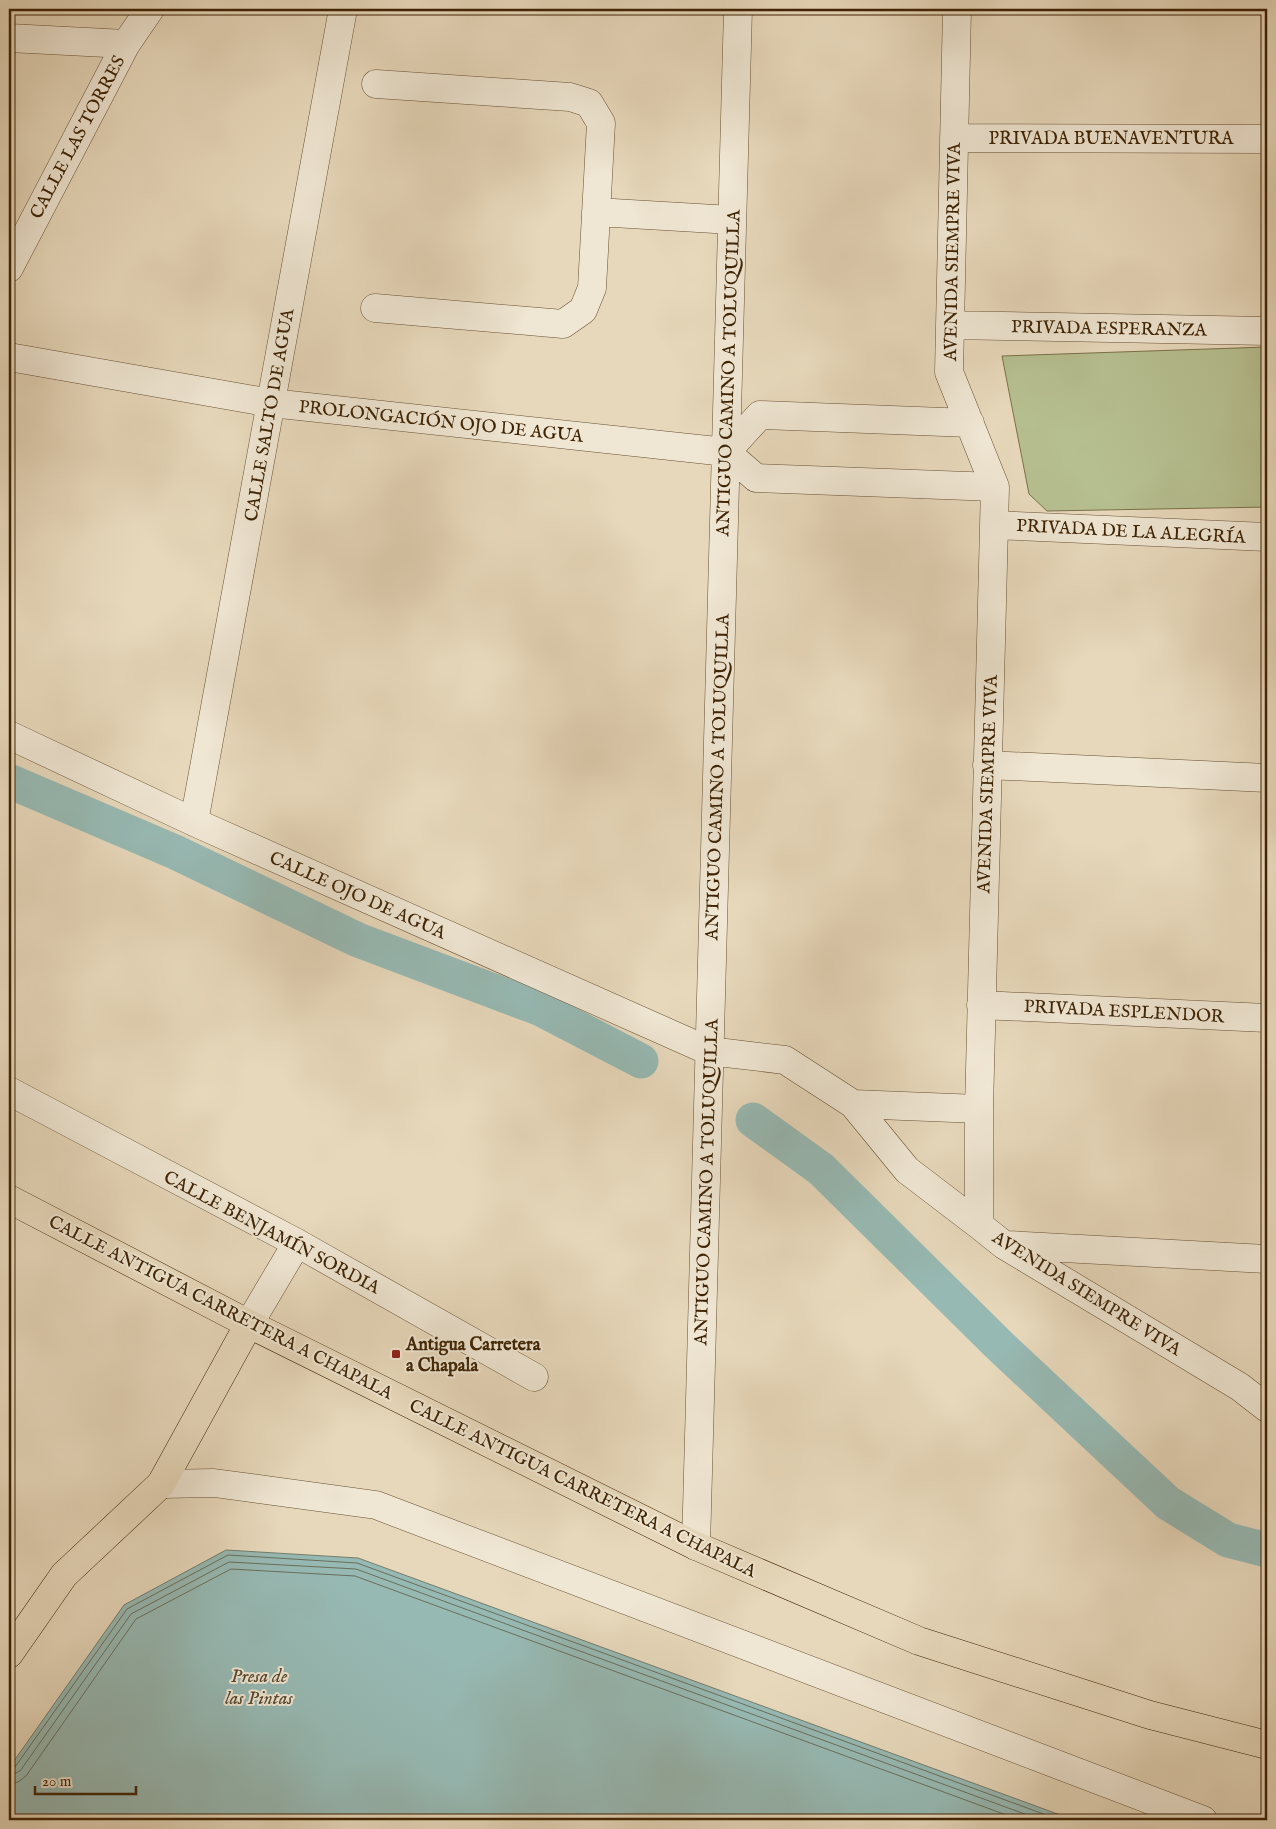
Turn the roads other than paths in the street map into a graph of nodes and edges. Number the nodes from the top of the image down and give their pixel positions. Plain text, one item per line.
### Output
1 (150, 9) edge
2 (343, 9) edge
3 (738, 9) edge
4 (957, 9) edge
5 (9, 38) edge
6 (126, 44) junction
7 (376, 84) dead end
8 (954, 138) junction
9 (1267, 138) edge
10 (596, 212) junction
11 (732, 220) junction
12 (9, 268) edge
13 (375, 308) dead end
14 (950, 325) junction
15 (1267, 331) edge
16 (9, 357) edge
17 (271, 403) junction
18 (970, 423) junction
19 (726, 452) junction
20 (995, 487) junction
21 (994, 525) junction
22 (1267, 537) edge
23 (9, 735) edge
24 (987, 765) junction
25 (1267, 778) edge
26 (194, 822) junction
27 (981, 1005) junction
28 (1267, 1018) edge
29 (709, 1052) junction
30 (9, 1091) edge
31 (853, 1104) junction
32 (978, 1109) junction
33 (9, 1199) edge
34 (979, 1225) junction
35 (297, 1243) junction
36 (1004, 1245) junction
37 (1266, 1259) dead end
38 (249, 1324) junction
39 (534, 1377) dead end
40 (1267, 1408) edge
41 (161, 1484) junction
42 (696, 1546) junction
43 (9, 1654) edge
44 (1267, 1745) edge
45 (1203, 1820) edge

1 - 6 street, CALLE LAS TORRES
2 - 17 street, CALLE SALTO DE AGUA
3 - 11 street, ANTIGUO CAMINO A TOLUQUILLA
4 - 8 street, AVENIDA SIEMPRE VIVA
5 - 6 street
6 - 12 street, CALLE LAS TORRES
7 - 10 street
8 - 9 street, PRIVADA BUENAVENTURA
8 - 14 street, AVENIDA SIEMPRE VIVA
10 - 11 street
10 - 13 street
11 - 19 street, ANTIGUO CAMINO A TOLUQUILLA
14 - 15 street, PRIVADA ESPERANZA
14 - 18 street, AVENIDA SIEMPRE VIVA
16 - 17 street, PROLONGACIÓN OJO DE AGUA
17 - 19 street, PROLONGACIÓN OJO DE AGUA
17 - 26 street, CALLE SALTO DE AGUA
18 - 19 street
18 - 20 street, AVENIDA SIEMPRE VIVA
19 - 20 street
19 - 29 street, ANTIGUO CAMINO A TOLUQUILLA
20 - 21 street, AVENIDA SIEMPRE VIVA
21 - 22 street, PRIVADA DE LA ALEGRÍA
21 - 24 street, AVENIDA SIEMPRE VIVA
23 - 26 street, CALLE OJO DE AGUA
24 - 25 street
24 - 27 street, AVENIDA SIEMPRE VIVA
26 - 29 street, CALLE OJO DE AGUA
27 - 28 street, PRIVADA ESPLENDOR
27 - 32 street, AVENIDA SIEMPRE VIVA
29 - 31 street, CALLE OJO DE AGUA
29 - 42 street, ANTIGUO CAMINO A TOLUQUILLA
30 - 35 street, CALLE BENJAMÍN SORDIA
31 - 32 street
31 - 34 street
32 - 34 street, AVENIDA SIEMPRE VIVA
33 - 38 main road, CALLE ANTIGUA CARRETERA A CHAPALA
34 - 36 street, AVENIDA SIEMPRE VIVA
35 - 38 street
35 - 39 street, CALLE BENJAMÍN SORDIA
36 - 37 street
36 - 40 street, AVENIDA SIEMPRE VIVA
38 - 41 main road
38 - 42 main road, CALLE ANTIGUA CARRETERA A CHAPALA
41 - 43 main road
41 - 45 street
42 - 44 main road, CALLE ANTIGUA CARRETERA A CHAPALA

